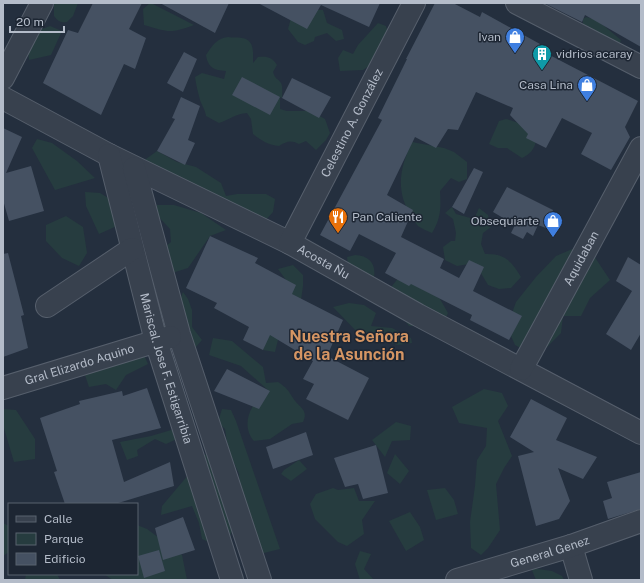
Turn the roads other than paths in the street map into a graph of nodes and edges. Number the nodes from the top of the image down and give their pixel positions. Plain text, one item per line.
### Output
1 (42, 3) edge
2 (414, 3) edge
3 (517, 3) edge
4 (641, 67) edge
5 (3, 78) edge
6 (3, 98) edge
7 (641, 148) edge
8 (109, 155) junction
9 (134, 168) junction
10 (290, 243) junction
11 (132, 249) junction
12 (47, 306) dead end
13 (179, 334) junction
14 (156, 341) junction
15 (521, 368) junction
16 (3, 388) edge
17 (641, 433) edge
18 (641, 521) edge
19 (571, 546) junction
20 (232, 580) edge
21 (260, 580) edge
22 (457, 580) edge
23 (581, 580) edge

1 - 5 street
2 - 10 street, Celestino A. González
3 - 4 street
6 - 8 street, Acosta Ñu
7 - 15 street, Aquidaban
8 - 9 street, Acosta Ñu
8 - 11 street, Mariscal. Jose F. Estigarribia
9 - 10 street, Acosta Ñu
9 - 13 street, Mariscal. Jose F. Estigarribia
10 - 15 street, Acosta Ñu
11 - 12 street
11 - 14 street, Mariscal. Jose F. Estigarribia
13 - 14 street, Gral Elizardo Aquino
13 - 21 street, Mariscal. Jose F. Estigarribia
14 - 16 street, Gral Elizardo Aquino
14 - 20 street, Mariscal. Jose F. Estigarribia
15 - 17 street, Acosta Ñu
18 - 19 street, General Genez
19 - 22 street, General Genez
19 - 23 street

